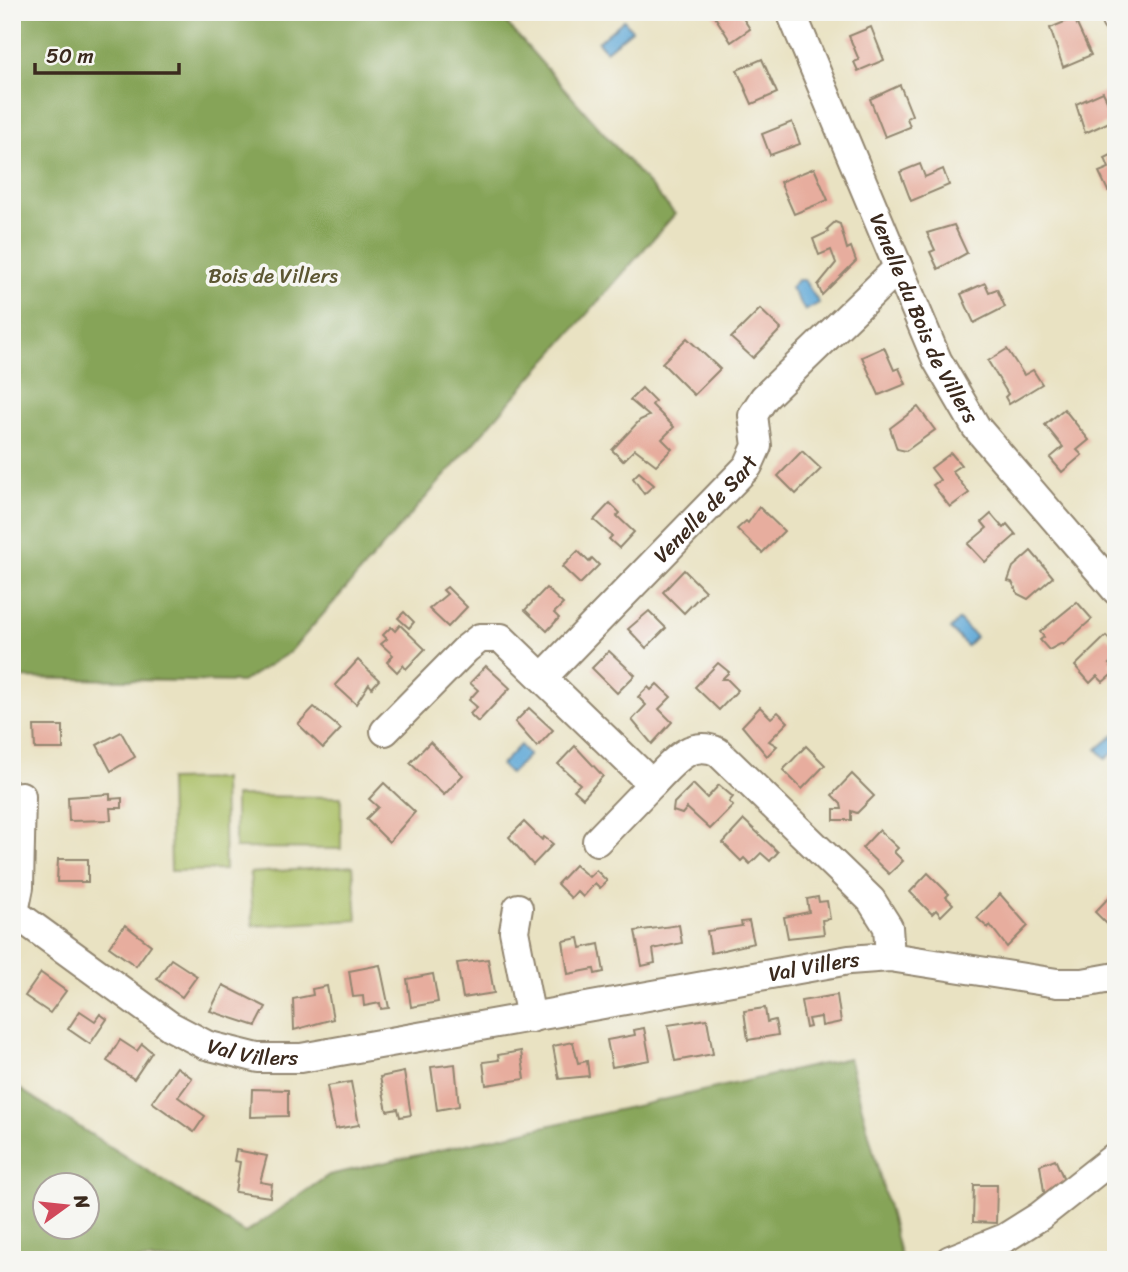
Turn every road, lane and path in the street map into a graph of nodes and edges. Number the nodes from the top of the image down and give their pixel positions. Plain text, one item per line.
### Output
1 (791, 12) edge
2 (1112, 12) edge
3 (1116, 20) edge
4 (898, 268) junction
5 (1116, 590) edge
6 (543, 677) junction
7 (385, 731) dead end
8 (652, 785) junction
9 (21, 796) dead end
10 (597, 841) dead end
11 (518, 908) dead end
12 (13, 911) edge
13 (890, 957) junction
14 (1112, 978) edge
15 (531, 1018) junction
16 (1116, 1156) edge
17 (950, 1260) edge

1 - 4 street, Venelle du Bois de Villers
2 - 3 street
4 - 5 street, Venelle du Bois de Villers
4 - 6 street, Venelle de Sart
6 - 7 street
6 - 8 street
8 - 10 street, Val Villers
8 - 13 street, Val Villers
9 - 12 street, Val Villers
11 - 15 street
12 - 15 street, Val Villers
13 - 14 street, Val Villers
13 - 15 street, Val Villers
16 - 17 street

